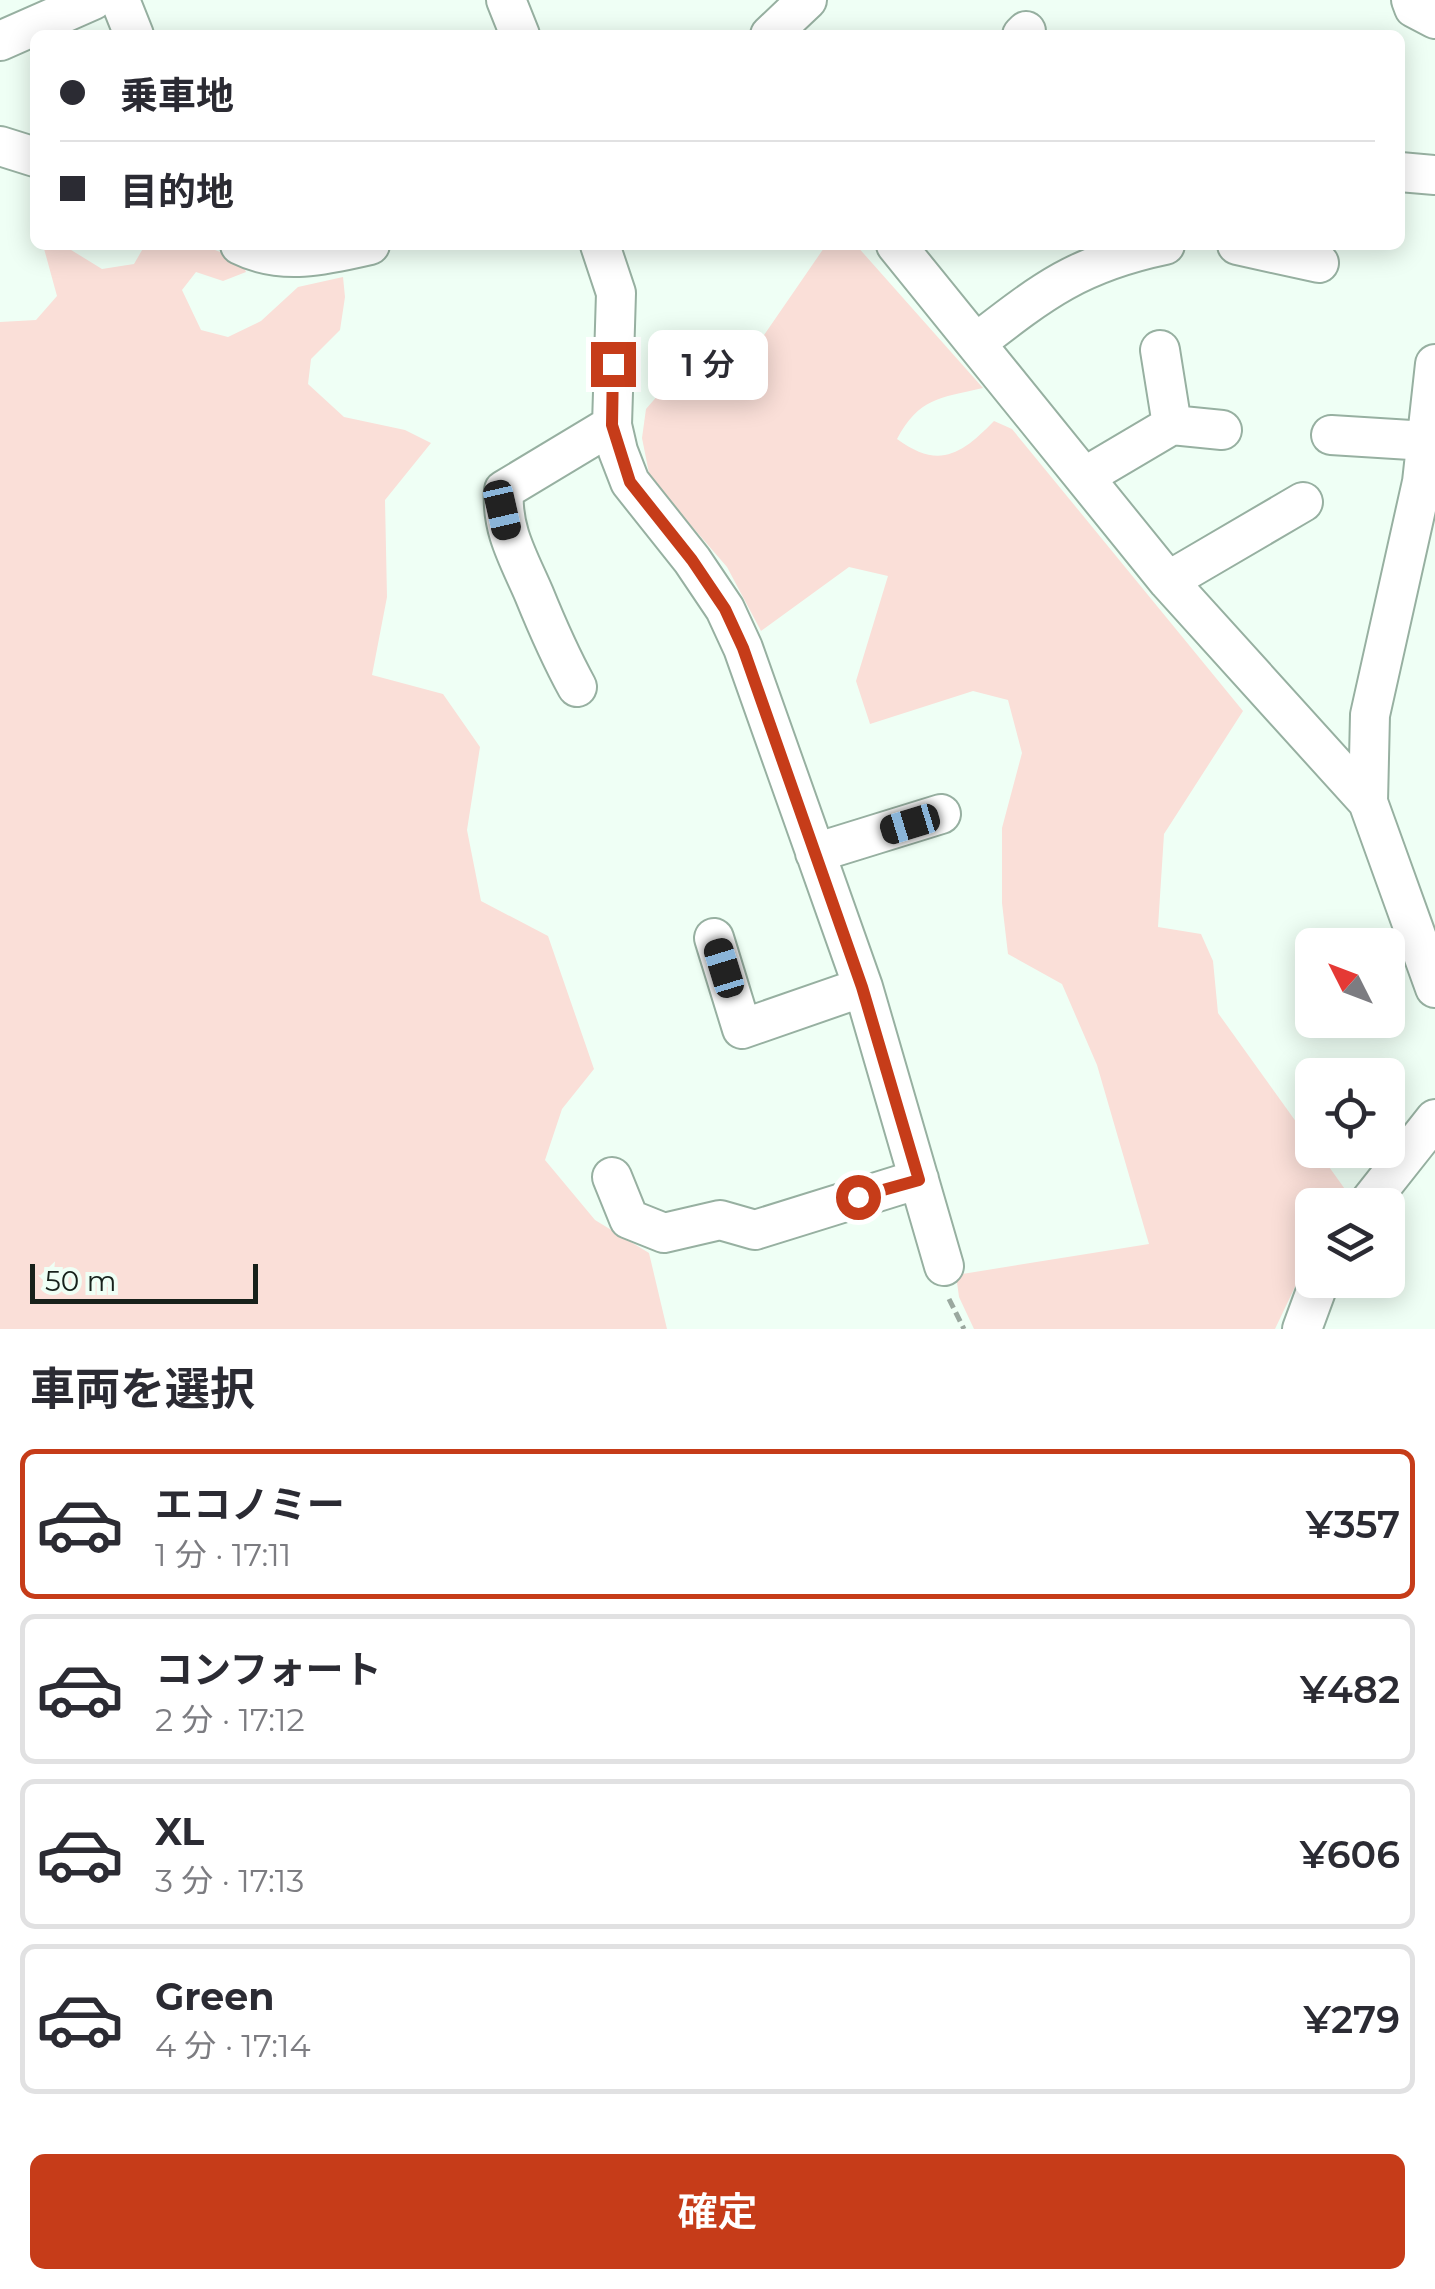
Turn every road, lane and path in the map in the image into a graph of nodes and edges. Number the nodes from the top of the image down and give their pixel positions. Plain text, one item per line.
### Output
1 (93, 0) edge
2 (120, 0) edge
3 (506, 0) edge
4 (806, 0) edge
5 (1410, 0) edge
6 (1435, 19) edge
7 (132, 30) edge
8 (518, 30) edge
9 (775, 30) edge
10 (0, 41) edge
11 (0, 146) edge
12 (30, 155) edge
13 (1405, 172) edge
14 (1435, 174) edge
15 (256, 250) edge
16 (345, 250) edge
17 (602, 250) edge
18 (900, 250) edge
19 (1141, 250) edge
20 (1260, 250) edge
21 (1319, 263) dead end
22 (976, 343) junction
23 (1160, 350) dead end
24 (1435, 364) edge
25 (612, 425) junction
26 (1172, 425) junction
27 (1222, 430) dead end
28 (1331, 434) dead end
29 (1427, 441) junction
30 (1084, 477) junction
31 (1429, 483) edge
32 (1304, 502) dead end
33 (1168, 582) junction
34 (576, 687) dead end
35 (1368, 802) junction
36 (941, 814) dead end
37 (815, 853) junction
38 (714, 938) dead end
39 (862, 987) junction
40 (1435, 988) edge
41 (1435, 1119) edge
42 (612, 1177) dead end
43 (919, 1180) junction
44 (1380, 1188) edge
45 (944, 1266) dead end
46 (1313, 1298) edge
47 (1302, 1329) edge

1 - 10 street
2 - 7 street
3 - 8 street
4 - 9 street
5 - 6 street
11 - 12 street
13 - 14 street
15 - 16 street
17 - 25 street
18 - 22 street
19 - 22 street
20 - 21 street
22 - 30 street
23 - 26 street
24 - 29 street
25 - 34 street
25 - 37 street
26 - 27 street
26 - 30 street
28 - 29 street
29 - 31 street
30 - 33 street
31 - 35 street
32 - 33 street
33 - 35 street
35 - 40 street
36 - 37 street
37 - 39 street
38 - 39 street
39 - 43 street
41 - 44 street
42 - 43 street
43 - 45 street
46 - 47 street

